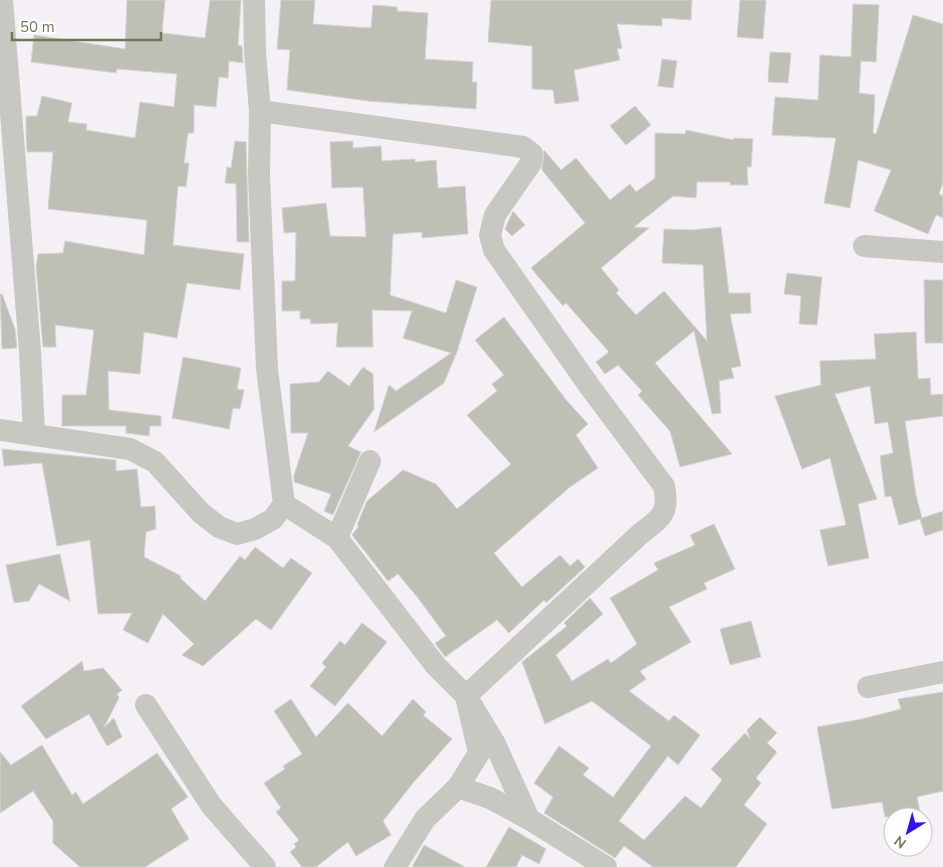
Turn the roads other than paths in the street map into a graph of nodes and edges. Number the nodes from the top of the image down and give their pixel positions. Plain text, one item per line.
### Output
1 (2, 0) edge
2 (254, 0) edge
3 (260, 111) junction
4 (864, 246) dead end
5 (943, 252) edge
6 (0, 430) edge
7 (34, 433) junction
8 (370, 461) dead end
9 (284, 504) junction
10 (338, 538) junction
11 (943, 672) edge
12 (868, 687) dead end
13 (466, 696) junction
14 (146, 705) dead end
15 (458, 788) junction
16 (529, 819) junction
17 (265, 867) edge
18 (395, 867) edge
19 (606, 867) edge

1 - 7 street
2 - 3 street
3 - 9 street
3 - 13 street
4 - 5 street
6 - 7 street
7 - 9 street
8 - 10 street
9 - 10 street
10 - 13 street
11 - 12 street
13 - 15 street
13 - 16 street
14 - 17 street
15 - 16 street
15 - 18 street
16 - 19 street

